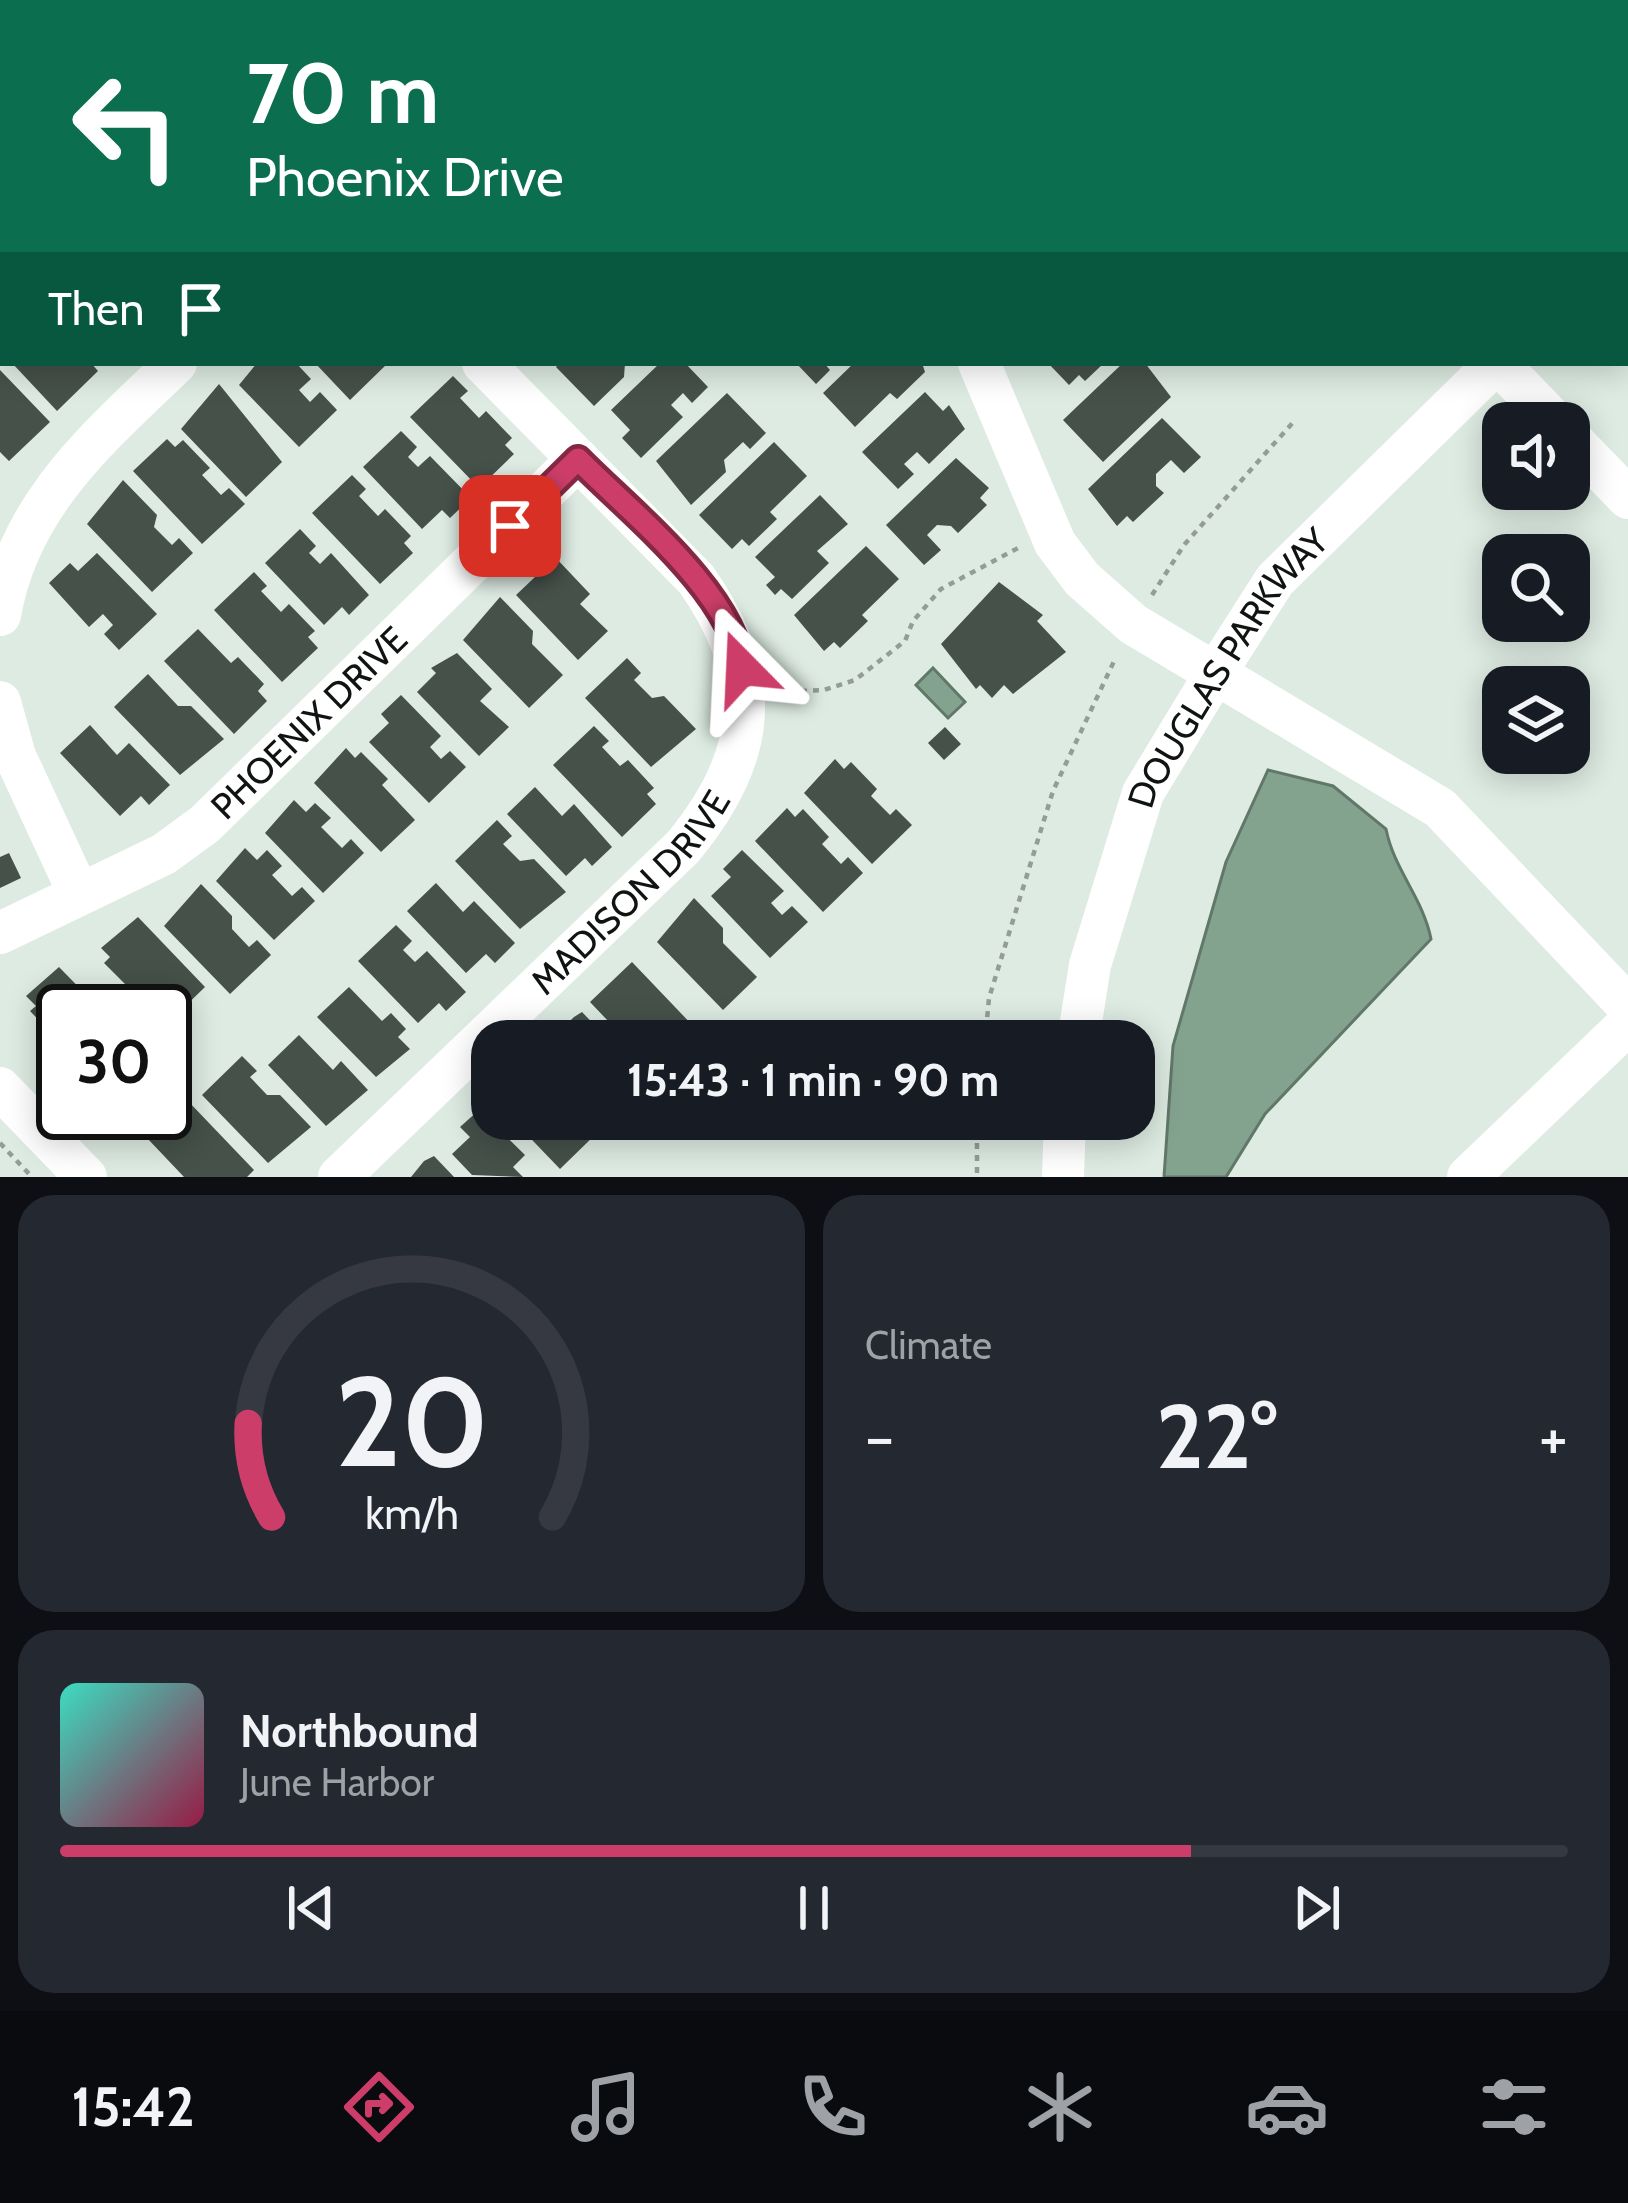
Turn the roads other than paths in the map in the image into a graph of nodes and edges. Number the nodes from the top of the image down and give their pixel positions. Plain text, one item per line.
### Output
1 (173, 366) edge
2 (486, 366) edge
3 (980, 366) edge
4 (1494, 366) edge
5 (1500, 366) edge
6 (1535, 402) edge
7 (578, 459) junction
8 (1590, 459) edge
9 (1628, 498) edge
10 (0, 615) edge
11 (1215, 674) junction
12 (0, 702) edge
13 (80, 894) junction
14 (0, 933) edge
15 (1628, 1006) edge
16 (1081, 1020) edge
17 (1628, 1024) edge
18 (0, 1088) edge
19 (1065, 1140) edge
20 (86, 1177) edge
21 (339, 1177) edge
22 (1064, 1177) edge
23 (1468, 1177) edge

1 - 10 street
2 - 7 street
3 - 11 street
4 - 11 street, DOUGLAS PARKWAY
5 - 6 street
7 - 13 street, PHOENIX DRIVE
7 - 21 street, MADISON DRIVE
8 - 9 street
11 - 15 street
11 - 16 street, DOUGLAS PARKWAY
12 - 13 street
13 - 14 street, PHOENIX DRIVE
17 - 23 street
18 - 20 street
19 - 22 street

